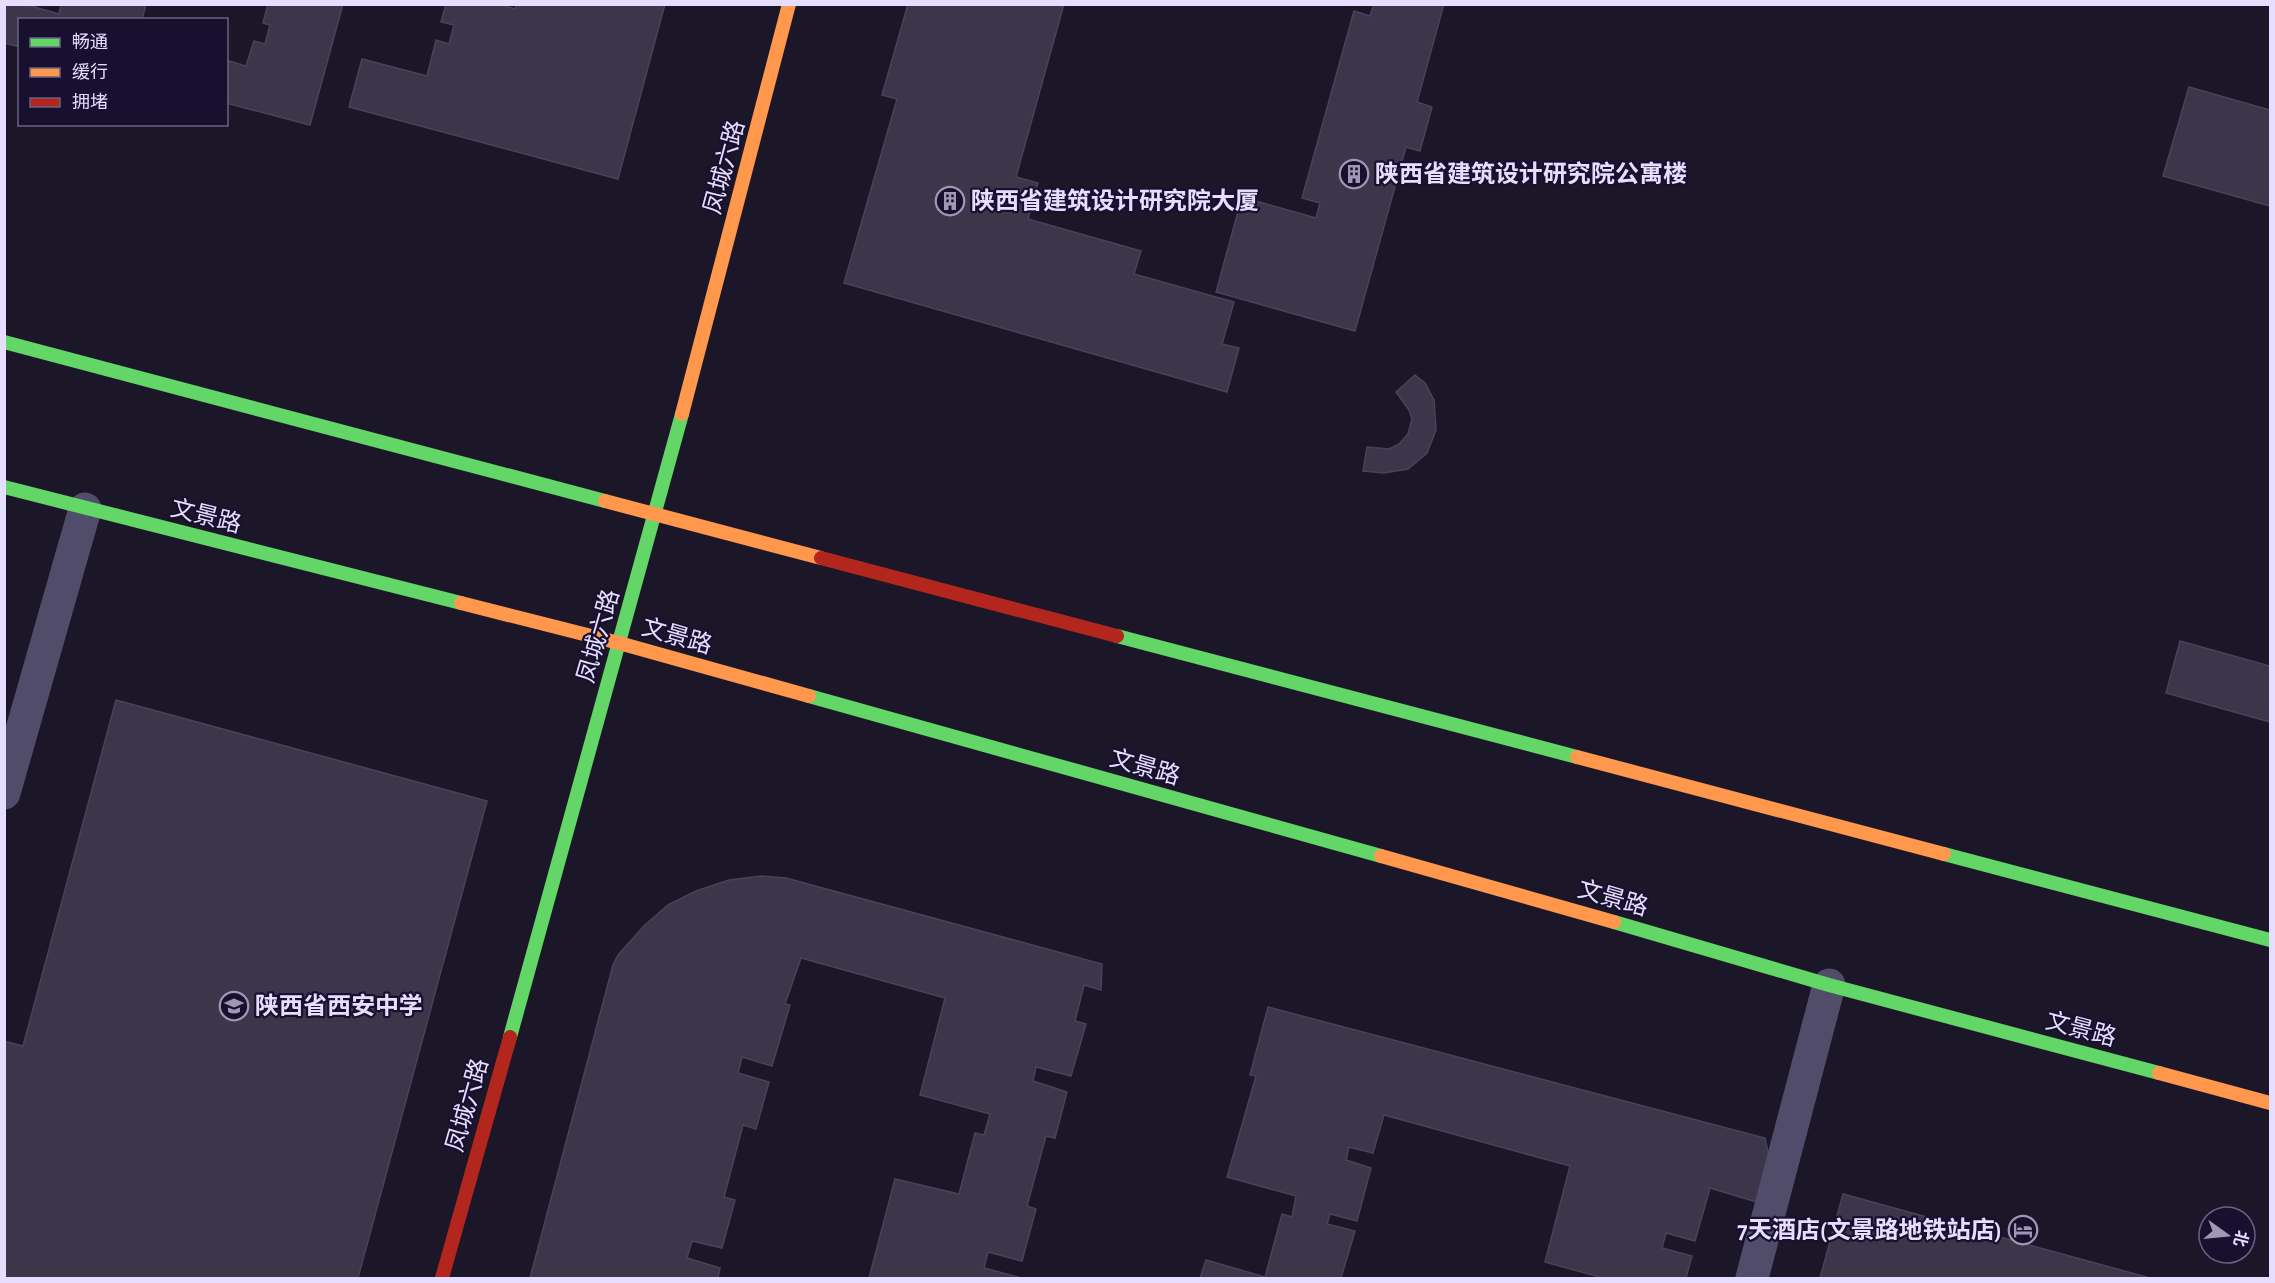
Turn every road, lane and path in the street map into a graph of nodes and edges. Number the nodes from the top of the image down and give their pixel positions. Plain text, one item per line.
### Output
1 (789, 4) edge
2 (4, 342) edge
3 (4, 487) edge
4 (86, 508) junction
5 (656, 513) junction
6 (619, 643) junction
7 (4, 793) edge
8 (2271, 940) edge
9 (1829, 985) junction
10 (2271, 1103) edge
11 (442, 1278) edge
12 (1752, 1278) edge

1 - 5 main road, 凤城六路
2 - 5 main road
3 - 4 main road, 文景路
4 - 6 main road, 文景路
4 - 7 street
5 - 6 main road, 凤城六路
5 - 8 main road
6 - 9 main road, 文景路
6 - 11 main road, 凤城六路
9 - 10 main road, 文景路
9 - 12 street

